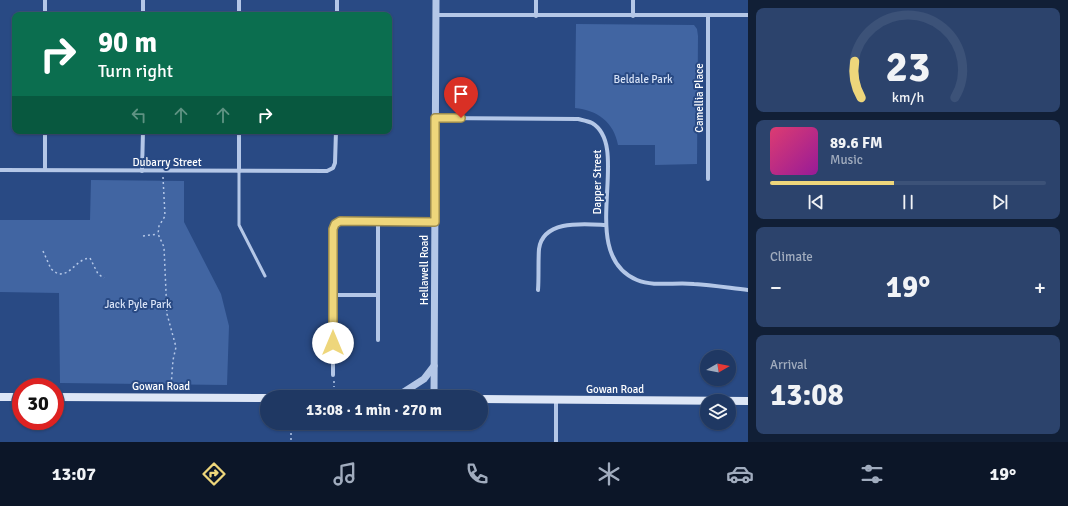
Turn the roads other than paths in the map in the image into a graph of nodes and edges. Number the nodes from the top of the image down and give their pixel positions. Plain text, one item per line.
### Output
1 (45, 0) edge
2 (143, 0) edge
3 (239, 0) edge
4 (337, 0) edge
5 (436, 0) edge
6 (536, 0) edge
7 (634, 0) edge
8 (45, 12) edge
9 (143, 12) edge
10 (239, 12) edge
11 (337, 12) edge
12 (436, 15) junction
13 (748, 15) edge
14 (536, 16) junction
15 (634, 16) junction
16 (708, 16) junction
17 (435, 118) junction
18 (45, 134) edge
19 (143, 134) edge
20 (239, 134) edge
21 (336, 134) edge
22 (0, 170) edge
23 (45, 170) junction
24 (142, 171) junction
25 (239, 171) junction
26 (708, 179) dead end
27 (378, 222) junction
28 (435, 222) junction
29 (606, 225) junction
30 (265, 276) dead end
31 (538, 290) dead end
32 (748, 290) edge
33 (333, 295) junction
34 (378, 295) junction
35 (378, 340) dead end
36 (434, 366) junction
37 (333, 375) dead end
38 (407, 390) edge
39 (434, 390) edge
40 (0, 397) edge
41 (12, 397) edge
42 (64, 397) edge
43 (260, 398) edge
44 (488, 399) edge
45 (556, 400) junction
46 (748, 401) edge
47 (556, 442) edge

1 - 8 street
2 - 9 street
3 - 10 street
4 - 11 street
5 - 12 street, Hellawell Road
6 - 14 street
7 - 15 street
12 - 14 street
12 - 17 street, Hellawell Road
13 - 16 street
14 - 15 street
15 - 16 street
16 - 26 street, Camellia Place
17 - 28 street, Hellawell Road
17 - 29 street, Dapper Street
18 - 23 street
19 - 24 street
20 - 25 street
21 - 25 street, Dubarry Street
22 - 23 street, Dubarry Street
23 - 24 street, Dubarry Street
24 - 25 street, Dubarry Street
25 - 30 lane
27 - 28 street
27 - 33 street
27 - 34 street
28 - 36 street, Hellawell Road
29 - 31 street
29 - 32 street, Dapper Street
33 - 34 street
33 - 37 street
34 - 35 street
36 - 38 street
36 - 39 street, Hellawell Road
40 - 41 main road
42 - 43 main road, Gowan Road
44 - 45 main road, Gowan Road
45 - 46 main road, Gowan Road
45 - 47 street

